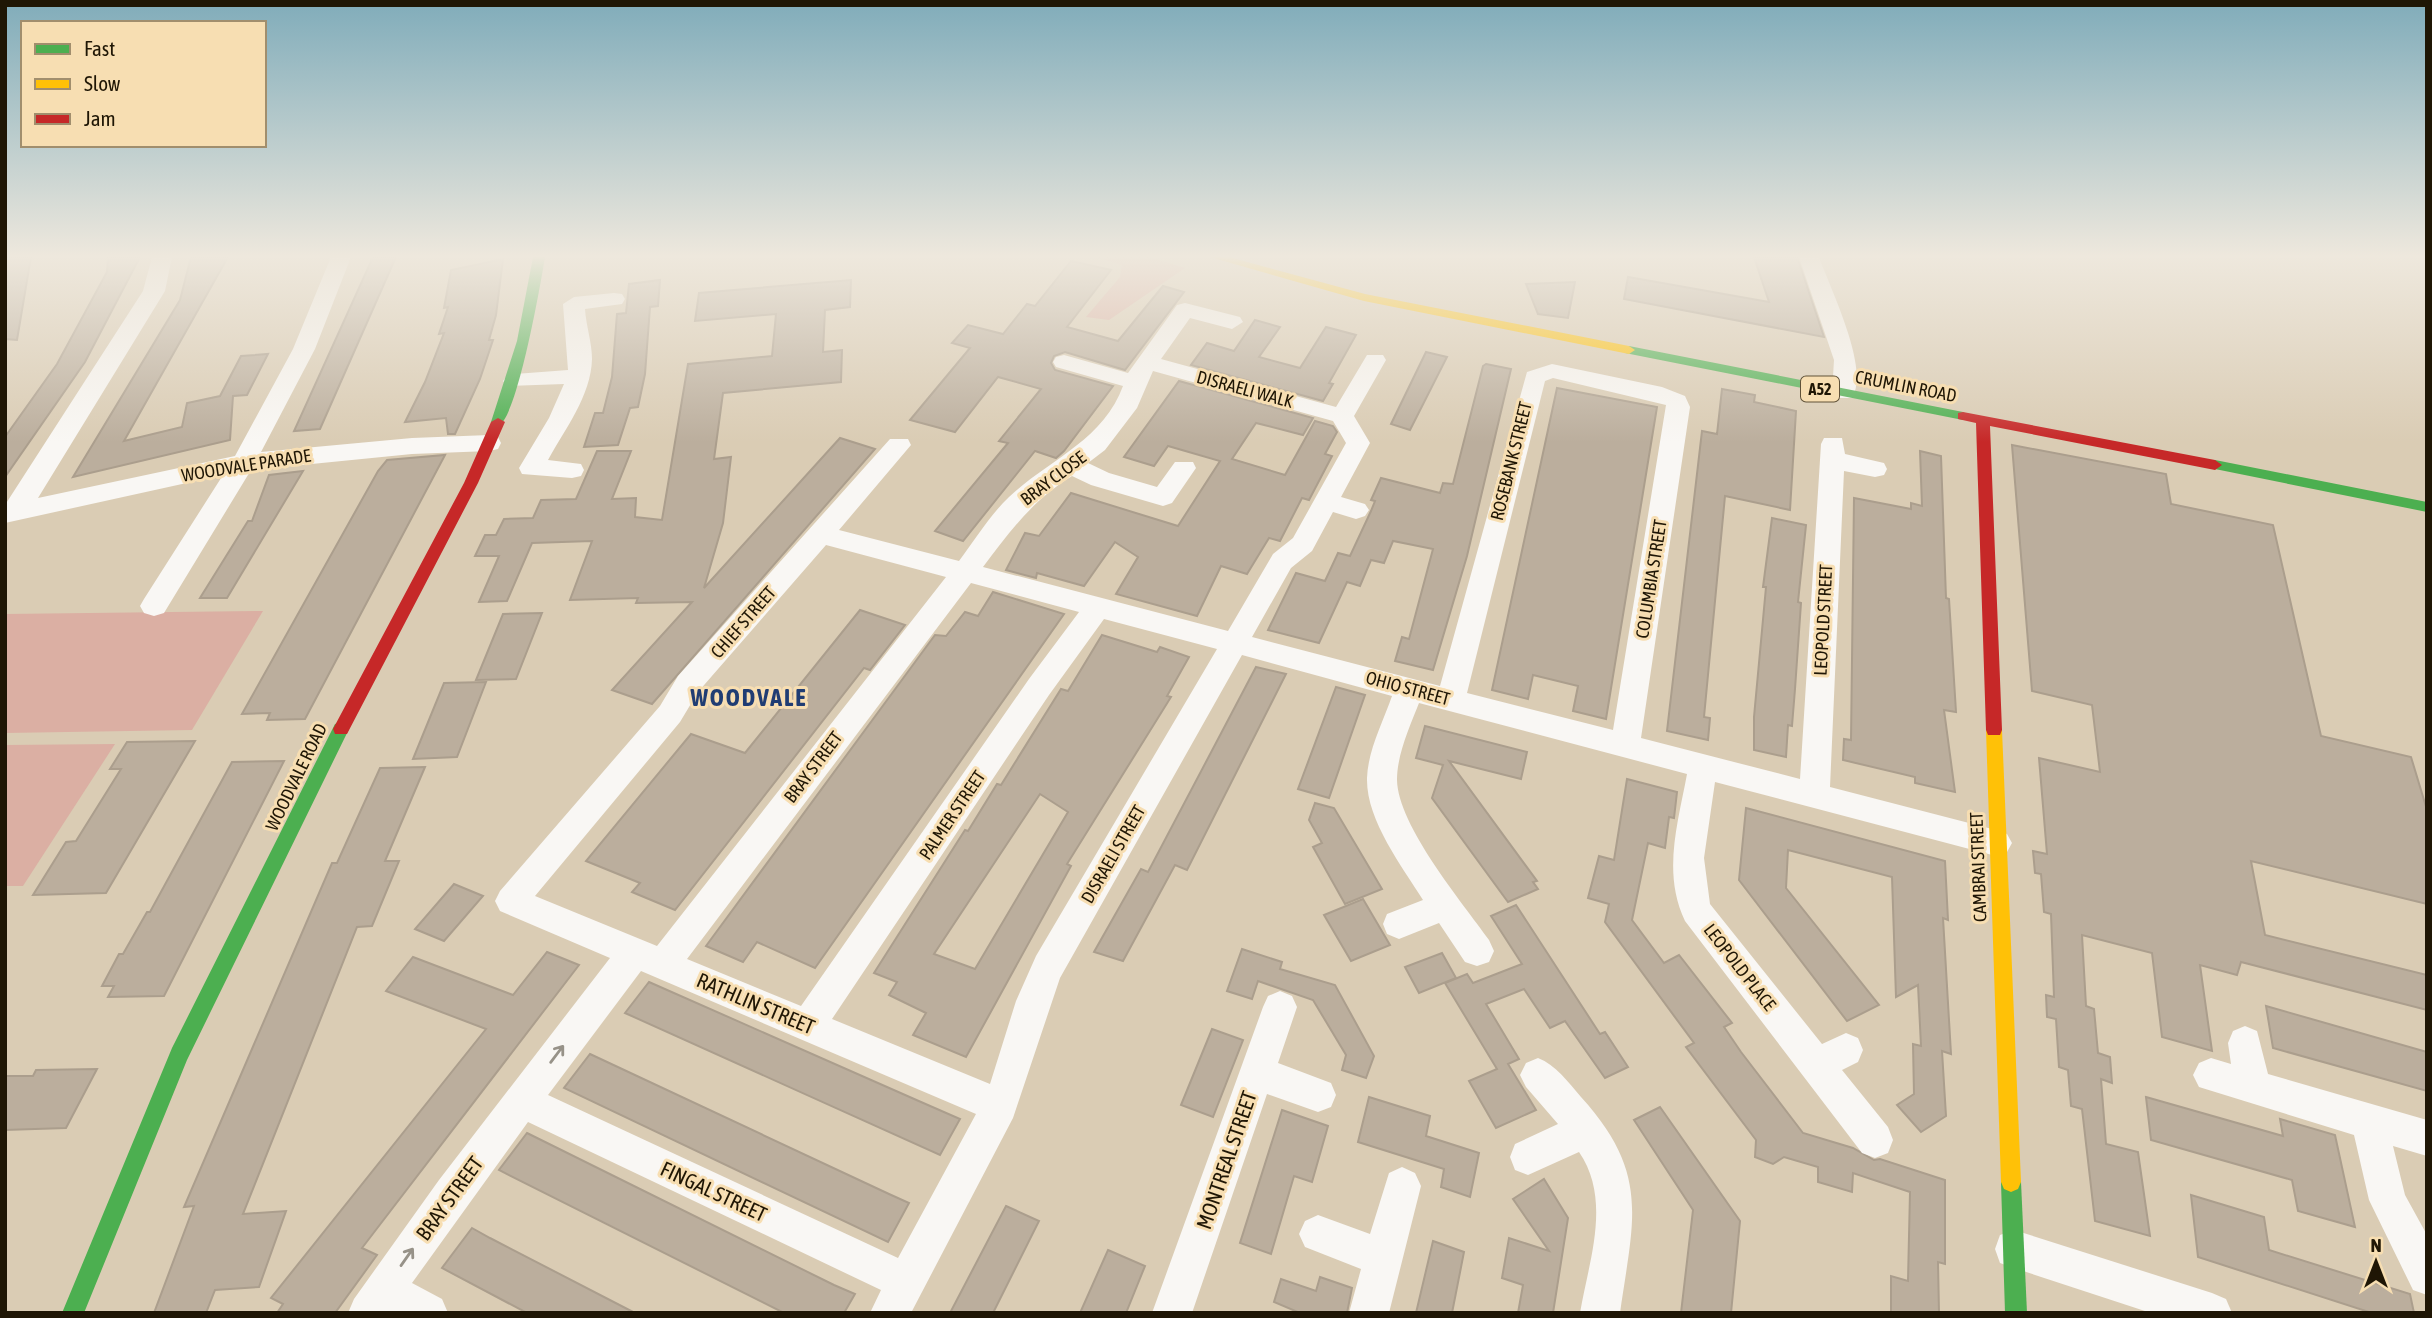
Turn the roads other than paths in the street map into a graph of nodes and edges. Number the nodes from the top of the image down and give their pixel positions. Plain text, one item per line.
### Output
1 (136, 319) edge
2 (315, 319) edge
3 (530, 319) edge
4 (575, 319) edge
5 (1179, 319) edge
6 (1216, 319) edge
7 (1471, 319) edge
8 (1830, 319) edge
9 (1232, 323) dead end
10 (1375, 360) dead end
11 (1064, 362) dead end
12 (1141, 372) junction
13 (578, 376) junction
14 (515, 381) junction
15 (1844, 393) junction
16 (1678, 412) joint
17 (1342, 416) junction
18 (1983, 420) junction
19 (489, 443) junction
20 (899, 444) dead end
21 (244, 462) junction
22 (1071, 465) junction
23 (1184, 468) dead end
24 (1875, 469) dead end
25 (572, 470) dead end
26 (1327, 501) junction
27 (2427, 507) edge
28 (1356, 510) dead end
29 (11, 512) edge
30 (820, 534) junction
31 (964, 571) junction
32 (154, 606) dead end
33 (1099, 606) junction
34 (1235, 642) junction
35 (1409, 688) junction
36 (1451, 699) junction
37 (1625, 745) junction
38 (1703, 766) junction
39 (1814, 795) junction
40 (1996, 843) junction
41 (511, 901) joint
42 (1447, 905) junction
43 (1399, 924) dead end
44 (1477, 951) dead end
45 (649, 958) junction
46 (1280, 1007) dead end
47 (808, 1026) junction
48 (2245, 1043) dead end
49 (1257, 1073) junction
50 (1538, 1075) dead end
51 (2210, 1075) dead end
52 (2252, 1087) junction
53 (1318, 1095) dead end
54 (521, 1100) junction
55 (1000, 1106) junction
56 (2369, 1121) junction
57 (1585, 1130) junction
58 (2427, 1138) edge
59 (1875, 1140) dead end
60 (1528, 1157) dead end
61 (1402, 1186) dead end
62 (1318, 1234) dead end
63 (2014, 1249) junction
64 (1383, 1258) junction
65 (2427, 1276) edge
66 (898, 1297) edge
67 (376, 1301) edge
68 (73, 1313) edge
69 (428, 1313) edge
70 (1172, 1313) edge
71 (1369, 1313) edge
72 (1600, 1313) edge
73 (2016, 1313) edge
74 (2212, 1313) edge

1 - 29 street
2 - 21 street
3 - 14 main road, WOODVALE ROAD
4 - 13 street
5 - 12 street, BRAY CLOSE
6 - 9 street, BRAY CLOSE
7 - 15 main road, CRUMLIN ROAD / A52
8 - 15 street
10 - 17 street
11 - 12 street
12 - 17 street, DISRAELI WALK
12 - 22 street, BRAY CLOSE
13 - 14 street
13 - 25 street
14 - 19 main road, WOODVALE ROAD
15 - 18 main road, CRUMLIN ROAD / A52
16 - 36 street, ROSEBANK STREET
16 - 37 street, COLUMBIA STREET
17 - 26 street, DISRAELI STREET
18 - 27 main road, CRUMLIN ROAD / A52
18 - 40 main road, CAMBRAI STREET
19 - 21 street, WOODVALE PARADE
19 - 68 main road, WOODVALE ROAD
20 - 30 street, CHIEF STREET
21 - 29 street, WOODVALE PARADE
21 - 32 street
22 - 23 street
22 - 31 street, BRAY CLOSE
24 - 39 street, LEOPOLD STREET
26 - 28 street
26 - 34 street, DISRAELI STREET
30 - 31 street, OHIO STREET
30 - 41 street, CHIEF STREET
31 - 33 street, OHIO STREET
31 - 45 street, BRAY STREET
33 - 34 street, OHIO STREET
33 - 47 street, PALMER STREET
34 - 35 street, OHIO STREET
34 - 55 street, DISRAELI STREET
35 - 36 street, OHIO STREET
35 - 42 street
36 - 37 street, OHIO STREET
37 - 38 street, OHIO STREET
38 - 39 street, OHIO STREET
38 - 59 street, LEOPOLD PLACE
39 - 40 street, OHIO STREET
40 - 63 main road, CAMBRAI STREET
41 - 45 street, RATHLIN STREET
42 - 43 street
42 - 44 street
45 - 47 street, RATHLIN STREET
54 -> 45 street, BRAY STREET
46 - 49 street, MONTREAL STREET
47 - 55 street, RATHLIN STREET
48 - 52 street
49 - 53 street
49 - 70 street, MONTREAL STREET
50 - 57 street
51 - 52 street
52 - 56 street
54 - 66 street, FINGAL STREET
67 -> 54 street, BRAY STREET
55 - 66 street, DISRAELI STREET
56 - 58 street
56 - 65 street
57 - 60 street
57 - 72 street
61 - 64 street
62 - 64 street
63 - 73 main road, CAMBRAI STREET
63 - 74 street
64 - 71 street
67 - 69 street

